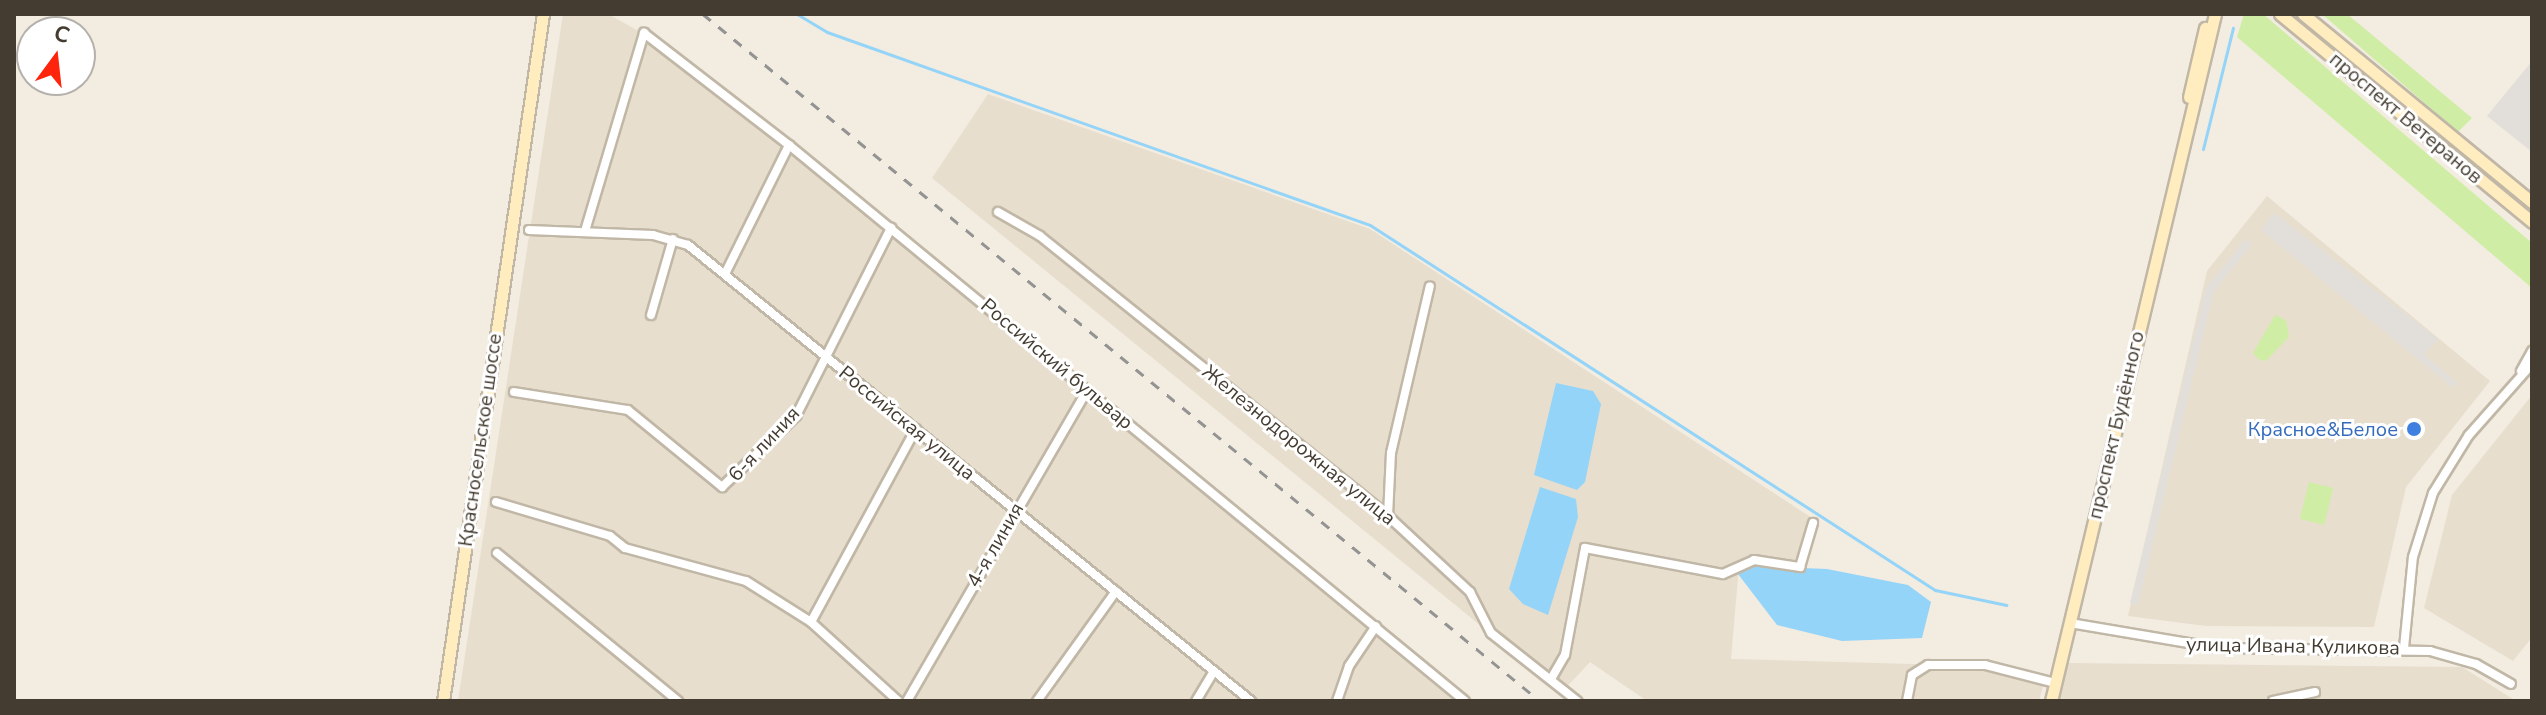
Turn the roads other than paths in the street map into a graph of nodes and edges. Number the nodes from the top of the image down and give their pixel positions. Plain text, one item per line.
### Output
1 (543, 14) edge
2 (2208, 14) edge
3 (2215, 14) edge
4 (2280, 14) edge
5 (2303, 14) edge
6 (789, 145) junction
7 (2181, 149) junction
8 (2532, 202) edge
9 (998, 212) dead end
10 (2532, 222) edge
11 (891, 228) junction
12 (529, 230) dead end
13 (585, 231) junction
14 (673, 239) junction
15 (725, 274) junction
16 (1430, 286) dead end
17 (651, 315) dead end
18 (2532, 351) edge
19 (826, 358) junction
20 (2532, 364) edge
21 (2519, 375) junction
22 (1087, 390) junction
23 (514, 392) dead end
24 (916, 429) junction
25 (496, 502) dead end
26 (1015, 510) junction
27 (1388, 516) junction
28 (1813, 523) dead end
29 (497, 553) dead end
30 (1116, 591) junction
31 (811, 622) junction
32 (2070, 623) junction
33 (1376, 626) junction
34 (2404, 648) junction
35 (1214, 671) junction
36 (1551, 679) junction
37 (2055, 683) junction
38 (2511, 684) dead end
39 (2315, 692) dead end
40 (443, 701) edge
41 (678, 701) edge
42 (898, 701) edge
43 (907, 701) edge
44 (1037, 701) edge
45 (1196, 701) edge
46 (1251, 701) edge
47 (1337, 701) edge
48 (1465, 701) edge
49 (1577, 701) edge
50 (1907, 701) edge
51 (2051, 701) edge
52 (2273, 701) edge

1 - 40 main road, Красносельское шоссе
2 - 7 main road, проспект Будённого
3 - 7 main road, проспект Будённого
4 - 10 main road, проспект Ветеранов
5 - 8 main road, проспект Ветеранов
6 - 11 street, Российский бульвар
6 - 13 street, Российский бульвар
6 - 15 street
7 - 32 main road, проспект Будённого
9 - 27 street, Железнодорожная улица
11 - 19 street, 6-я линия
11 - 22 street, Российский бульвар
12 - 13 street, Российская улица
13 - 14 street, Российская улица
14 - 15 street, Российская улица
14 - 17 street
15 - 19 street, Российская улица
16 - 27 street
18 - 21 street
19 - 23 street, 6-я линия
19 - 24 street, Российская улица
20 - 21 street
21 - 34 street
22 - 26 street, 4-я линия
22 - 33 street, Российский бульвар
24 - 26 street, Российская улица
24 - 31 street
25 - 31 street
26 - 30 street, Российская улица
26 - 43 street, 4-я линия
27 - 36 street, Железнодорожная улица
28 - 36 street
29 - 41 street
30 - 35 street, Российская улица
30 - 44 street
31 - 42 street
32 - 34 street, улица Ивана Куликова
32 - 37 main road, проспект Будённого
33 - 47 street
33 - 48 street, Российский бульвар
34 - 38 street, улица Ивана Куликова
35 - 45 street
35 - 46 street, Российская улица
36 - 49 street, Железнодорожная улица
37 - 50 street
37 - 51 main road, проспект Будённого
39 - 52 street

